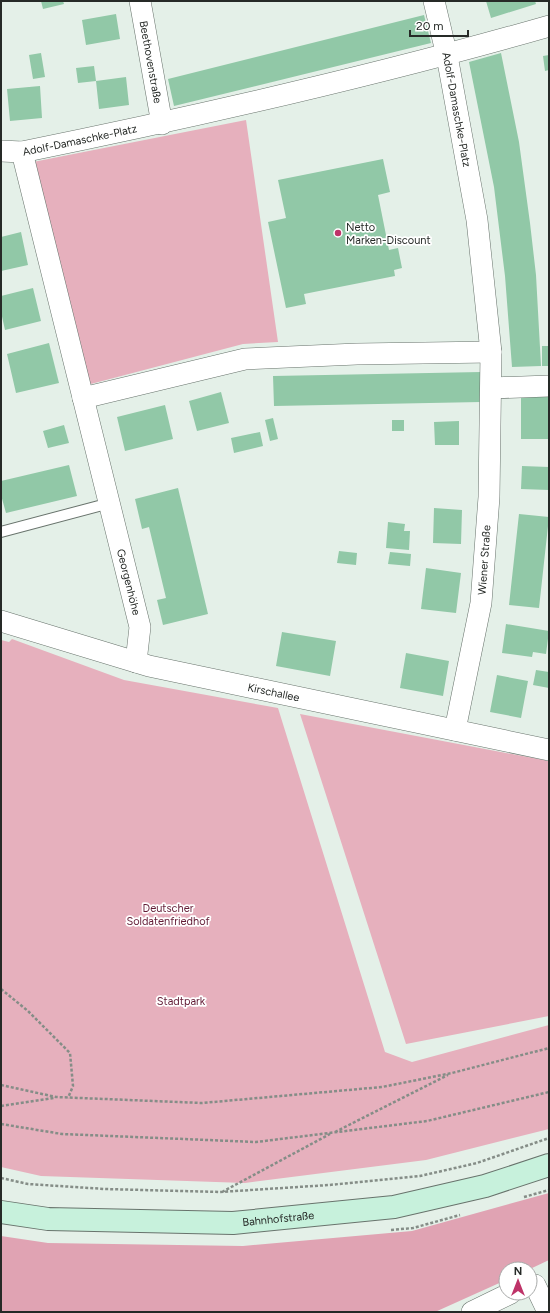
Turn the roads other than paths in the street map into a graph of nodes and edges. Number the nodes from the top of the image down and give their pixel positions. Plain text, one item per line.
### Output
1 (140, 1) edge
2 (434, 1) edge
3 (549, 26) edge
4 (447, 56) junction
5 (162, 124) junction
6 (1, 151) edge
7 (22, 152) junction
8 (491, 352) junction
9 (549, 386) edge
10 (492, 388) junction
11 (83, 398) junction
12 (110, 503) junction
13 (1, 532) edge
14 (1, 621) edge
15 (136, 662) junction
16 (455, 730) junction
17 (549, 750) edge
18 (549, 1165) edge
19 (1, 1212) edge
20 (538, 1291) edge
21 (498, 1299) edge
22 (472, 1312) edge
23 (548, 1312) edge

1 - 5 street, Beethovenstraße
2 - 4 street
3 - 4 street
4 - 5 street, Adolf-Damaschke-Platz
4 - 8 street, Adolf-Damaschke-Platz
5 - 7 street, Adolf-Damaschke-Platz
6 - 7 street
7 - 11 street, Adolf-Damaschke-Platz
8 - 10 street, Adolf-Damaschke-Platz
8 - 11 street
9 - 10 street
10 - 16 street, Wiener Straße
11 - 12 street, Georgenhöhe
12 - 13 lane
12 - 15 street, Georgenhöhe
14 - 15 street, Kirschallee
15 - 16 street, Kirschallee
16 - 17 street, Kirschallee
18 - 19 street, Bahnhofstraße
20 - 23 street
21 - 22 street

